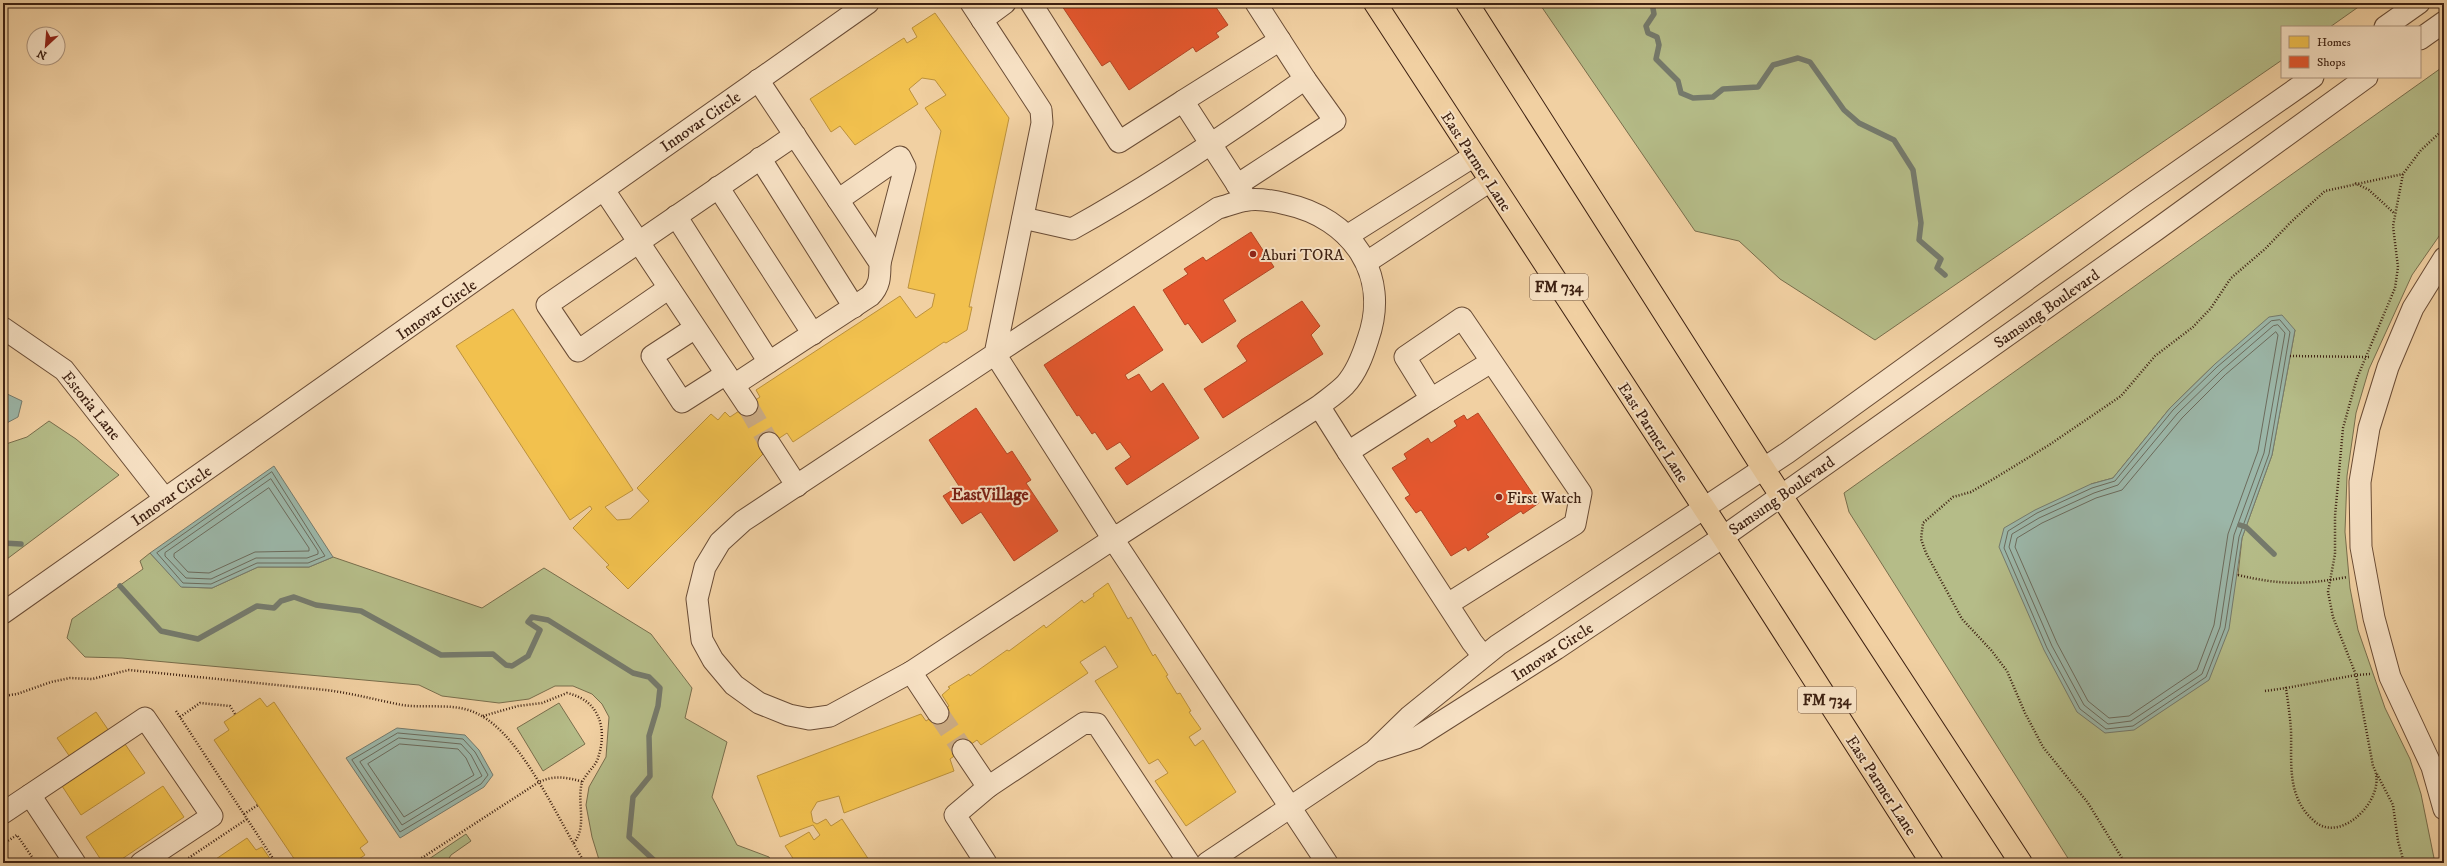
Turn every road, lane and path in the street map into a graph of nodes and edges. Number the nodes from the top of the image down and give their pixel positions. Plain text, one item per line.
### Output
1 (868, 3) edge
2 (1005, 3) edge
3 (1031, 3) edge
4 (1256, 3) edge
5 (1375, 3) edge
6 (1467, 3) edge
7 (2419, 3) edge
8 (977, 11) edge
9 (2444, 22) edge
10 (2386, 26) edge
11 (2421, 38) edge
12 (1280, 40) junction
13 (2312, 78) edge
14 (2366, 78) edge
15 (1305, 79) junction
16 (758, 80) junction
17 (1183, 101) junction
18 (795, 135) junction
19 (1212, 145) junction
20 (1474, 156) junction
21 (760, 158) junction
22 (2403, 174) dead end
23 (1490, 182) junction
24 (2354, 183) junction
25 (718, 187) junction
26 (604, 190) junction
27 (1242, 192) junction
28 (838, 200) junction
29 (2394, 213) dead end
30 (676, 216) junction
31 (1023, 218) junction
32 (1347, 236) junction
33 (638, 242) junction
34 (2444, 258) edge
35 (1367, 262) junction
36 (880, 263) junction
37 (669, 288) junction
38 (854, 306) junction
39 (3, 328) edge
40 (696, 328) junction
41 (813, 334) junction
42 (995, 354) junction
43 (2290, 356) dead end
44 (2376, 357) dead end
45 (769, 362) junction
46 (1491, 362) junction
47 (730, 379) junction
48 (1431, 399) junction
49 (747, 405) tunnel mouth
50 (1320, 406) junction
51 (769, 443) tunnel mouth
52 (1348, 452) junction
53 (1763, 468) junction
54 (796, 486) junction
55 (1781, 496) junction
56 (165, 499) junction
57 (1705, 508) junction
58 (1723, 536) junction
59 (1113, 539) junction
60 (2238, 576) dead end
61 (2350, 576) dead end
62 (1448, 604) junction
63 (3, 613) edge
64 (1483, 656) junction
65 (911, 672) junction
66 (2372, 674) dead end
67 (2356, 675) junction
68 (2286, 688) junction
69 (2265, 691) dead end
70 (3, 696) edge
71 (176, 711) dead end
72 (938, 713) tunnel mouth
73 (235, 714) dead end
74 (483, 716) junction
75 (180, 717) junction
76 (964, 750) tunnel mouth
77 (1374, 752) junction
78 (2377, 774) junction
79 (539, 782) junction
80 (583, 782) junction
81 (988, 787) junction
82 (30, 795) junction
83 (258, 805) dead end
84 (1292, 808) junction
85 (2444, 809) edge
86 (3, 812) edge
87 (244, 814) junction
88 (247, 819) junction
89 (3, 844) edge
90 (573, 844) junction
91 (187, 859) junction
92 (36, 863) edge
93 (75, 863) edge
94 (141, 863) edge
95 (181, 863) edge
96 (189, 863) edge
97 (276, 863) edge
98 (414, 863) edge
99 (585, 863) edge
100 (986, 863) edge
101 (1189, 863) edge
102 (1207, 863) edge
103 (1328, 863) edge
104 (1932, 863) edge
105 (2020, 863) edge
106 (2125, 863) edge
107 (2404, 863) edge

1 - 16 street, Innovar Circle
2 - 8 street
3 - 17 street
4 - 12 street
5 - 20 main road, East Parmer Lane / FM 734
6 - 53 main road
7 - 10 street
8 - 31 street
9 - 11 street
12 - 15 street
12 - 17 street
13 - 53 street, Samsung Boulevard
14 - 55 street, Samsung Boulevard
15 - 19 street
15 - 27 street
16 - 18 street
16 - 26 street, Innovar Circle
17 - 19 street
18 - 21 street
18 - 28 street
19 - 27 street
19 - 31 street
20 - 23 main road, East Parmer Lane / FM 734
20 - 32 street
21 - 25 street
21 - 38 street
22 - 24 path
23 - 35 street
23 - 57 main road, East Parmer Lane / FM 734
24 - 29 path
24 - 106 path
25 - 30 street
25 - 41 street
26 - 33 street
26 - 56 street, Innovar Circle
27 - 32 street
27 - 42 street
28 - 36 street
28 - 36 street
30 - 33 street
30 - 45 street
31 - 42 street
32 - 35 street
33 - 37 street
33 - 37 street
34 - 85 street
35 - 50 street
36 - 38 street
37 - 40 street
38 - 41 street
39 - 56 street, Estoria Lane
40 - 47 street
40 - 47 street
41 - 45 street
42 - 54 street
42 - 59 street
43 - 44 path
45 - 47 street
46 - 48 street
46 - 48 street
46 - 62 street
47 - 49 street
48 - 52 street
50 - 52 street
50 - 59 street
51 - 54 street
52 - 62 street
53 - 55 main road
53 - 57 street, Samsung Boulevard
54 - 65 street
55 - 58 street, Samsung Boulevard
55 - 105 main road
56 - 63 street, Innovar Circle
57 - 58 main road, East Parmer Lane / FM 734
57 - 64 street, Innovar Circle
58 - 77 street, Innovar Circle
58 - 104 main road, East Parmer Lane / FM 734
59 - 65 street
59 - 84 street
60 - 61 path
62 - 64 street
64 - 77 street, Innovar Circle
65 - 72 street
66 - 67 path
67 - 68 path
67 - 78 path
68 - 69 path
68 - 78 path
70 - 74 path
71 - 75 path
73 - 75 path
74 - 79 path
74 - 80 path
75 - 87 path
76 - 81 street
77 - 84 street, Innovar Circle
78 - 107 path
79 - 80 path
79 - 90 path
79 - 98 path
80 - 90 path
81 - 100 street
81 - 101 street
82 - 86 street
82 - 93 street
82 - 94 street
83 - 87 path
84 - 102 street, Innovar Circle
84 - 103 street
87 - 88 path
88 - 91 path
88 - 97 path
89 - 92 path
90 - 99 path
91 - 95 path
91 - 96 path

